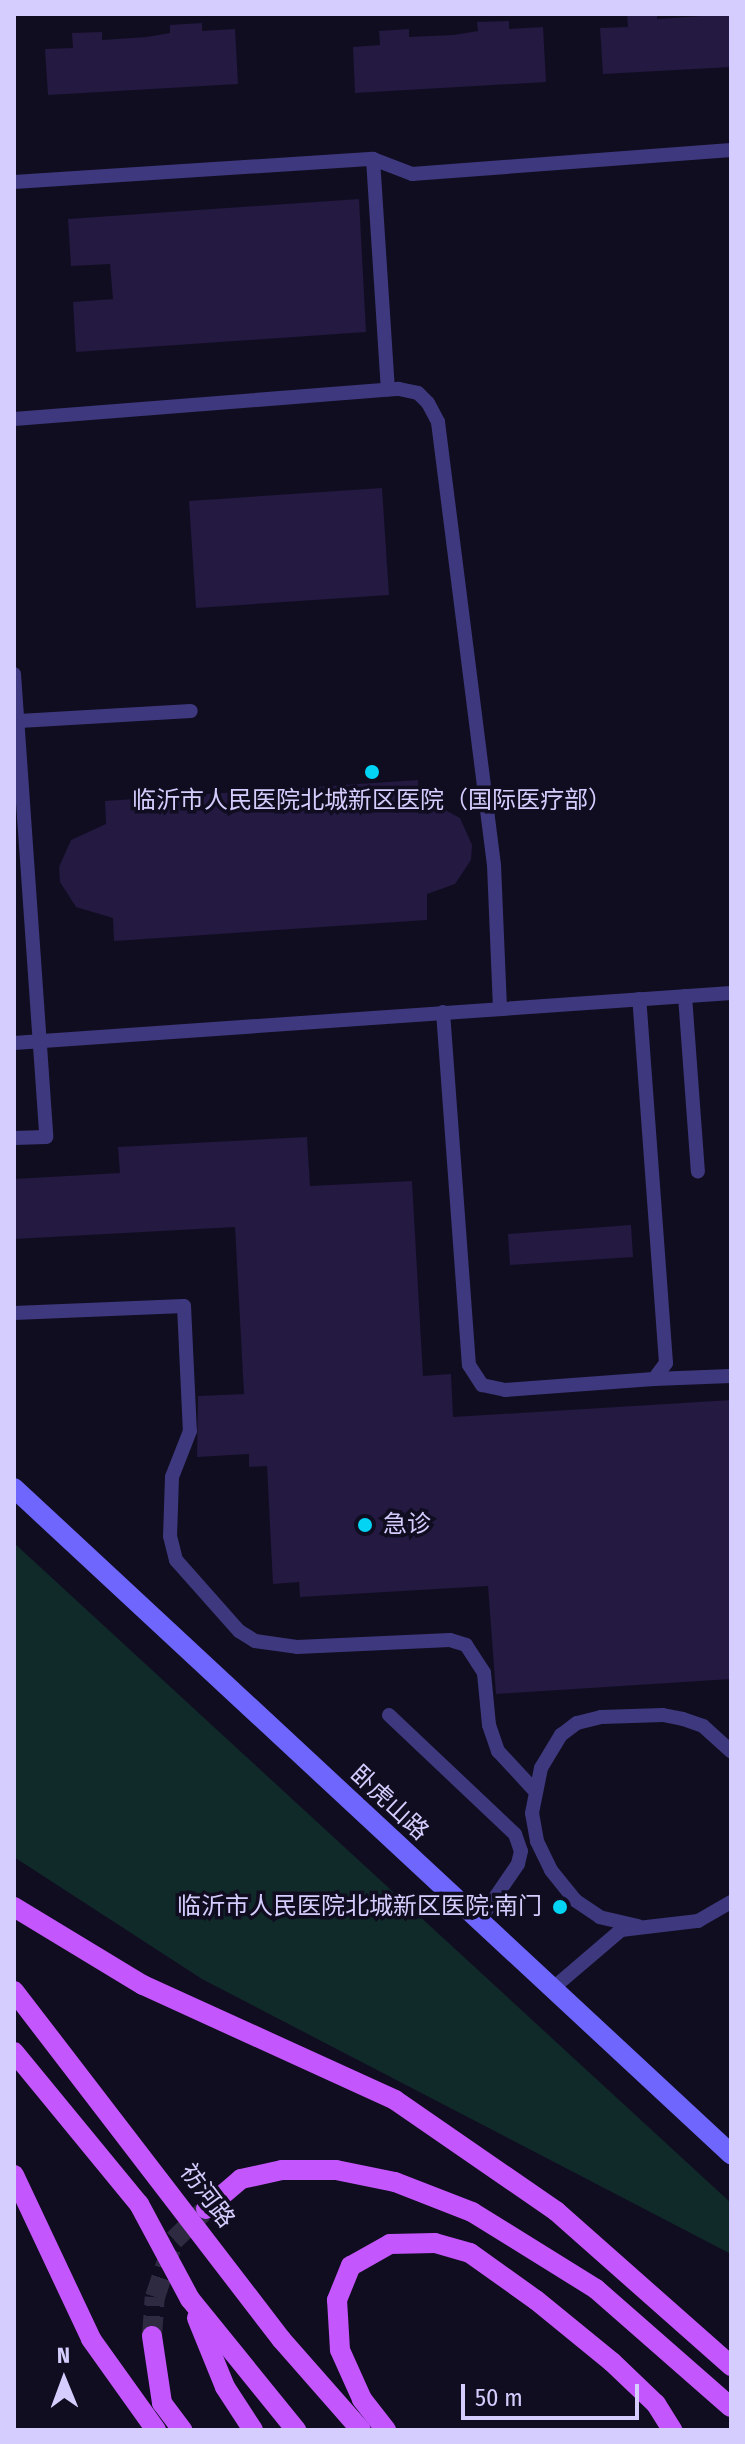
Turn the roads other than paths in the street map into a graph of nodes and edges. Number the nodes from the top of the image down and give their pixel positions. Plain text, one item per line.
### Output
1 (731, 150) edge
2 (373, 159) junction
3 (14, 182) edge
4 (388, 390) junction
5 (14, 419) edge
6 (14, 674) edge
7 (191, 711) dead end
8 (19, 721) junction
9 (731, 993) edge
10 (685, 996) junction
11 (639, 999) junction
12 (500, 1007) junction
13 (443, 1012) junction
14 (41, 1040) junction
15 (14, 1043) edge
16 (14, 1138) edge
17 (698, 1172) dead end
18 (14, 1313) edge
19 (731, 1376) edge
20 (654, 1379) junction
21 (14, 1488) edge
22 (389, 1715) dead end
23 (731, 1751) edge
24 (535, 1791) junction
25 (14, 1907) edge
26 (728, 1910) edge
27 (479, 1921) junction
28 (638, 1926) junction
29 (552, 1989) junction
30 (14, 1991) edge
31 (14, 2052) edge
32 (731, 2154) edge
33 (14, 2175) edge
34 (206, 2209) tunnel mouth
35 (190, 2299) junction
36 (152, 2336) tunnel mouth
37 (731, 2366) edge
38 (731, 2407) edge
39 (156, 2430) edge
40 (182, 2430) edge
41 (253, 2430) edge
42 (296, 2430) edge
43 (361, 2430) edge
44 (386, 2430) edge
45 (672, 2430) edge

1 - 2 lane
2 - 3 lane
2 - 4 lane
4 - 5 lane
4 - 12 lane
6 - 8 lane
7 - 8 lane
8 - 14 lane
9 - 10 lane
10 - 11 lane
10 - 17 lane
11 - 12 lane
11 - 20 lane
12 - 13 lane
13 - 14 lane
13 - 20 lane
14 - 15 lane
14 - 16 lane
18 - 24 lane
19 - 20 lane
21 - 27 street, 卧虎山路
22 - 27 lane
23 - 24 lane
24 - 28 lane
25 - 37 main road
26 - 28 lane
27 - 29 street, 卧虎山路
28 - 29 lane
29 - 32 street, 卧虎山路
30 - 43 main road, 祊河路
31 - 35 main road
33 - 39 main road
34 - 38 main road
35 - 41 main road
35 - 42 main road
36 - 40 main road
44 - 45 main road

